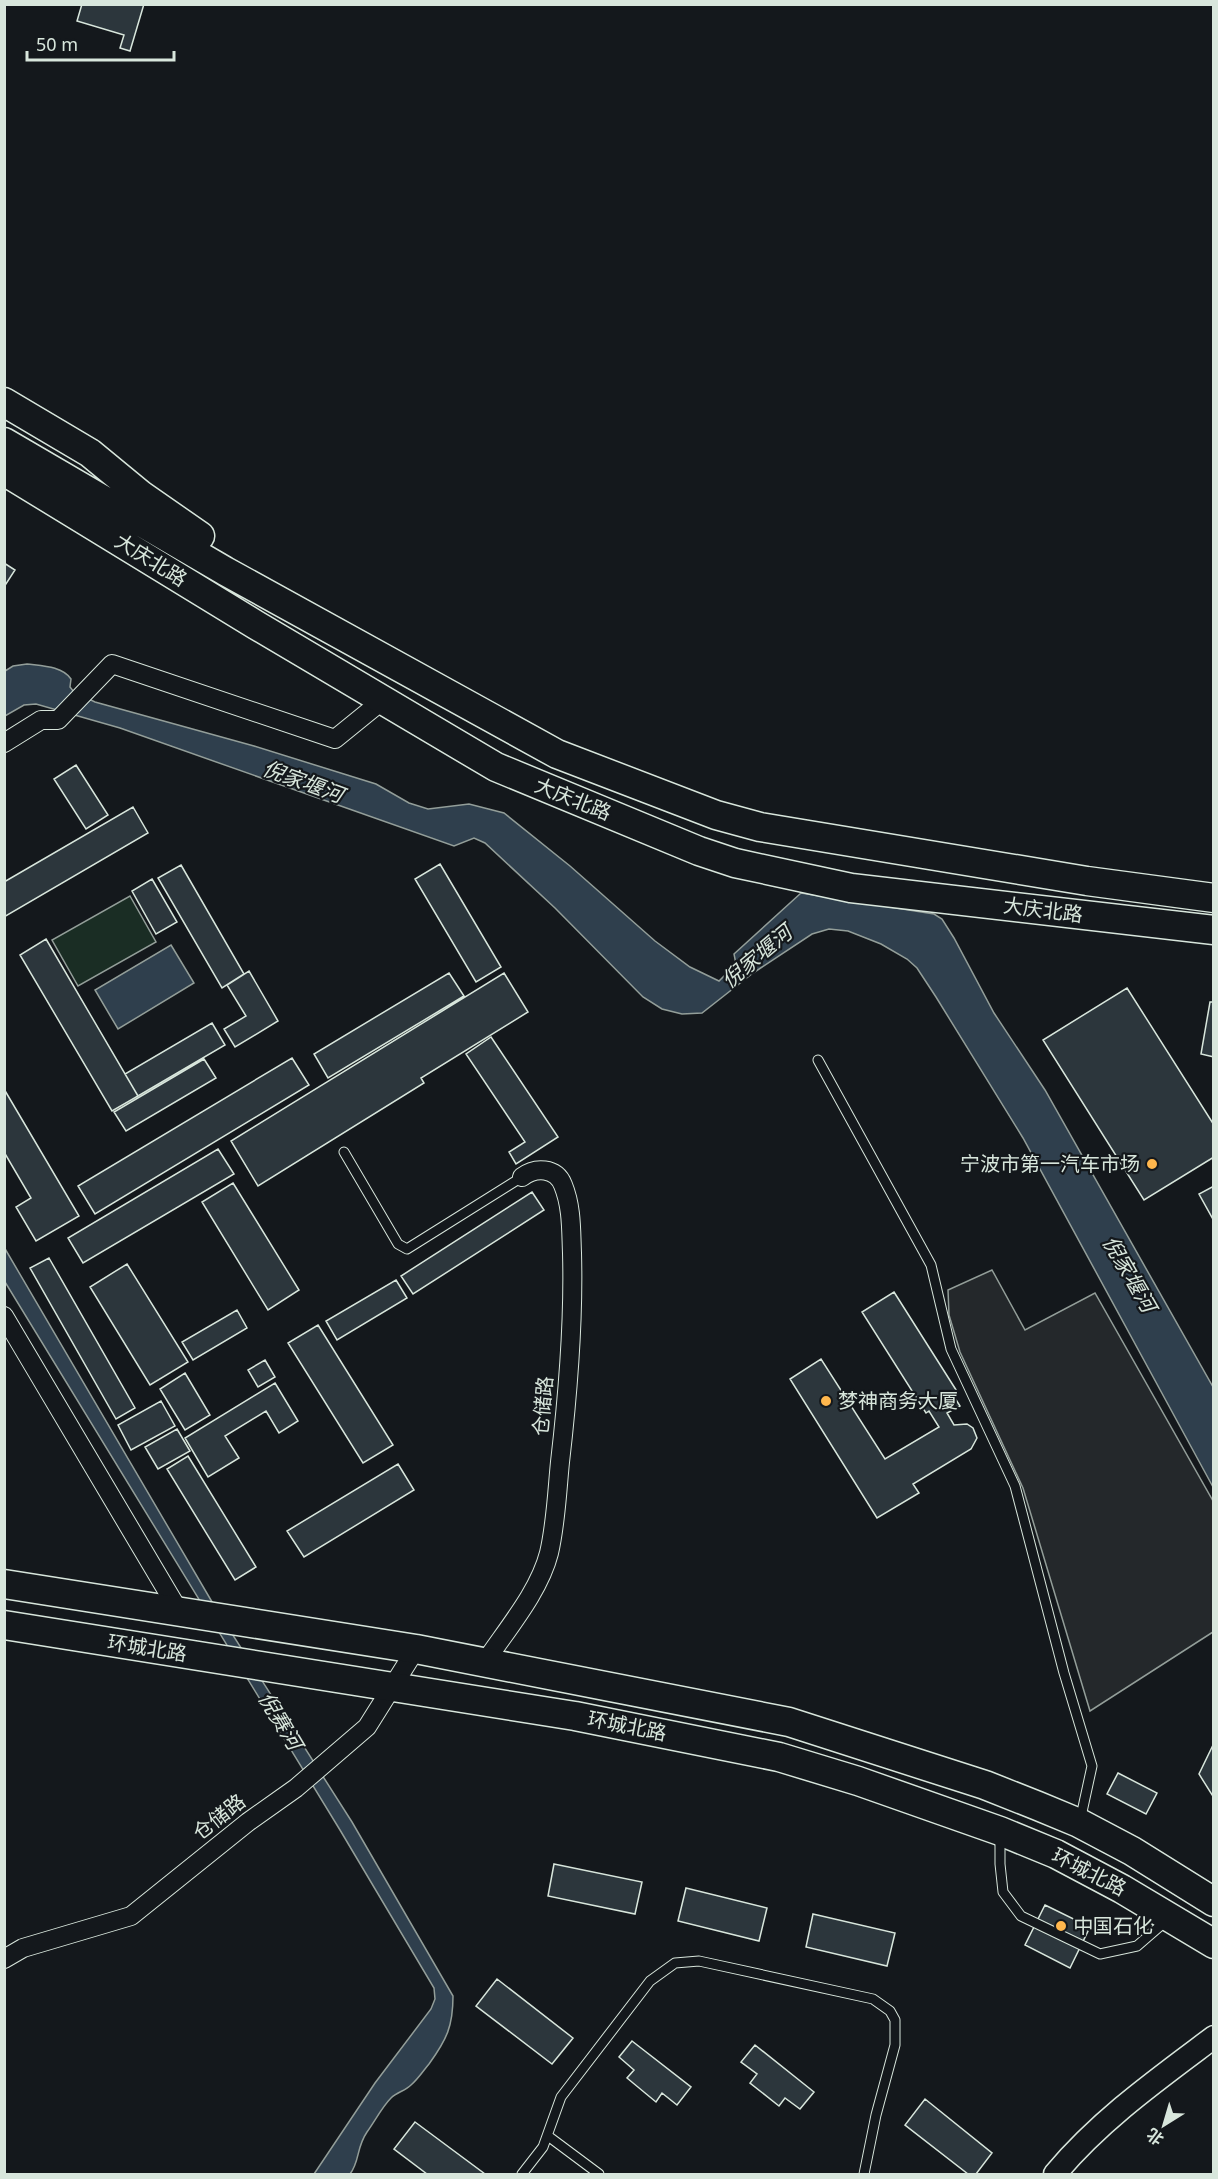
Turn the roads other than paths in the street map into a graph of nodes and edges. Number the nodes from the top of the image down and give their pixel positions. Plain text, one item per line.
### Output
1 (4, 402) edge
2 (4, 442) edge
3 (4, 471) edge
4 (225, 571) junction
5 (383, 700) junction
6 (4, 743) edge
7 (1214, 898) edge
8 (1214, 930) edge
9 (818, 1060) dead end
10 (344, 1152) dead end
11 (522, 1177) joint
12 (4, 1316) edge
13 (4, 1584) edge
14 (180, 1611) junction
15 (4, 1625) edge
16 (416, 1649) junction
17 (484, 1662) junction
18 (392, 1688) junction
19 (1079, 1823) junction
20 (1000, 1832) junction
21 (1214, 1902) edge
22 (1171, 1917) junction
23 (1214, 1944) edge
24 (4, 1959) edge
25 (1214, 2037) edge
26 (548, 2136) junction
27 (522, 2175) edge
28 (599, 2175) edge
29 (864, 2175) edge
30 (1055, 2175) edge

1 - 4 main road
2 - 4 main road, 大庆北路
3 - 5 main road, 大庆北路
4 - 7 main road, 大庆北路
5 - 6 street
5 - 8 main road, 大庆北路
9 - 19 lane
10 - 11 lane
11 - 17 street, 仓储路
12 - 14 street
13 - 14 main road, 环城北路
14 - 16 main road, 环城北路
15 - 18 main road, 环城北路
16 - 17 main road, 环城北路
16 - 18 street, 仓储路
17 - 19 main road, 环城北路
18 - 20 main road, 环城北路
18 - 24 street, 仓储路
19 - 21 main road, 环城北路
20 - 22 main road, 环城北路
20 - 22 lane
22 - 23 main road, 环城北路
25 - 30 street
26 - 27 lane
26 - 28 lane
26 - 29 lane

